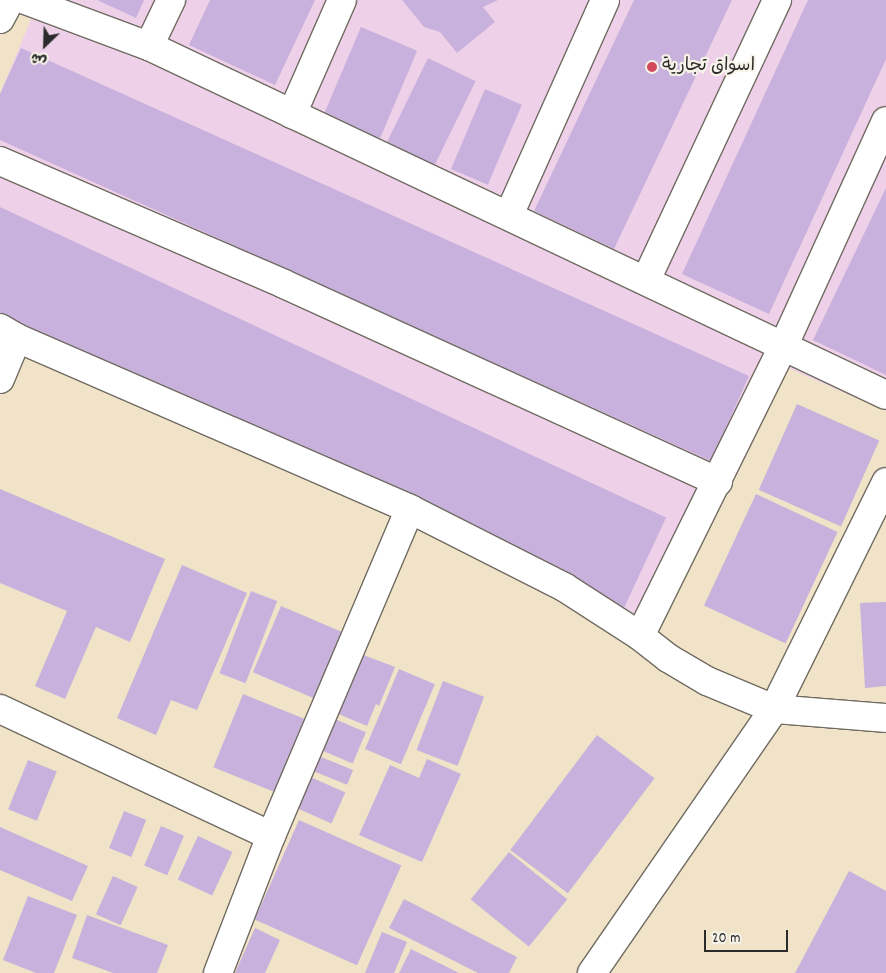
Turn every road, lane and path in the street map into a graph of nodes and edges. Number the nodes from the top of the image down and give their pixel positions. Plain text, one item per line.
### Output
1 (10, 0) edge
2 (25, 0) edge
3 (171, 0) edge
4 (342, 0) edge
5 (605, 0) edge
6 (778, 0) edge
7 (0, 19) edge
8 (149, 46) junction
9 (292, 114) junction
10 (886, 121) edge
11 (0, 161) edge
12 (509, 215) junction
13 (646, 280) junction
14 (8, 333) edge
15 (783, 346) junction
16 (0, 379) edge
17 (886, 395) edge
18 (718, 482) junction
19 (886, 482) edge
20 (410, 509) junction
21 (640, 636) junction
22 (0, 709) edge
23 (774, 709) junction
24 (886, 718) edge
25 (271, 836) junction
26 (218, 973) edge
27 (592, 973) edge

1 - 7 street
2 - 8 street
3 - 8 street
4 - 9 street
5 - 12 street
6 - 13 street
8 - 9 street
9 - 12 street
10 - 15 street
11 - 18 street
12 - 13 street
13 - 15 street
14 - 16 street
14 - 20 street
15 - 17 street
15 - 18 street
18 - 21 street
19 - 23 street
20 - 21 street
20 - 25 street
21 - 23 street
22 - 25 street
23 - 24 street
23 - 27 street
25 - 26 street

